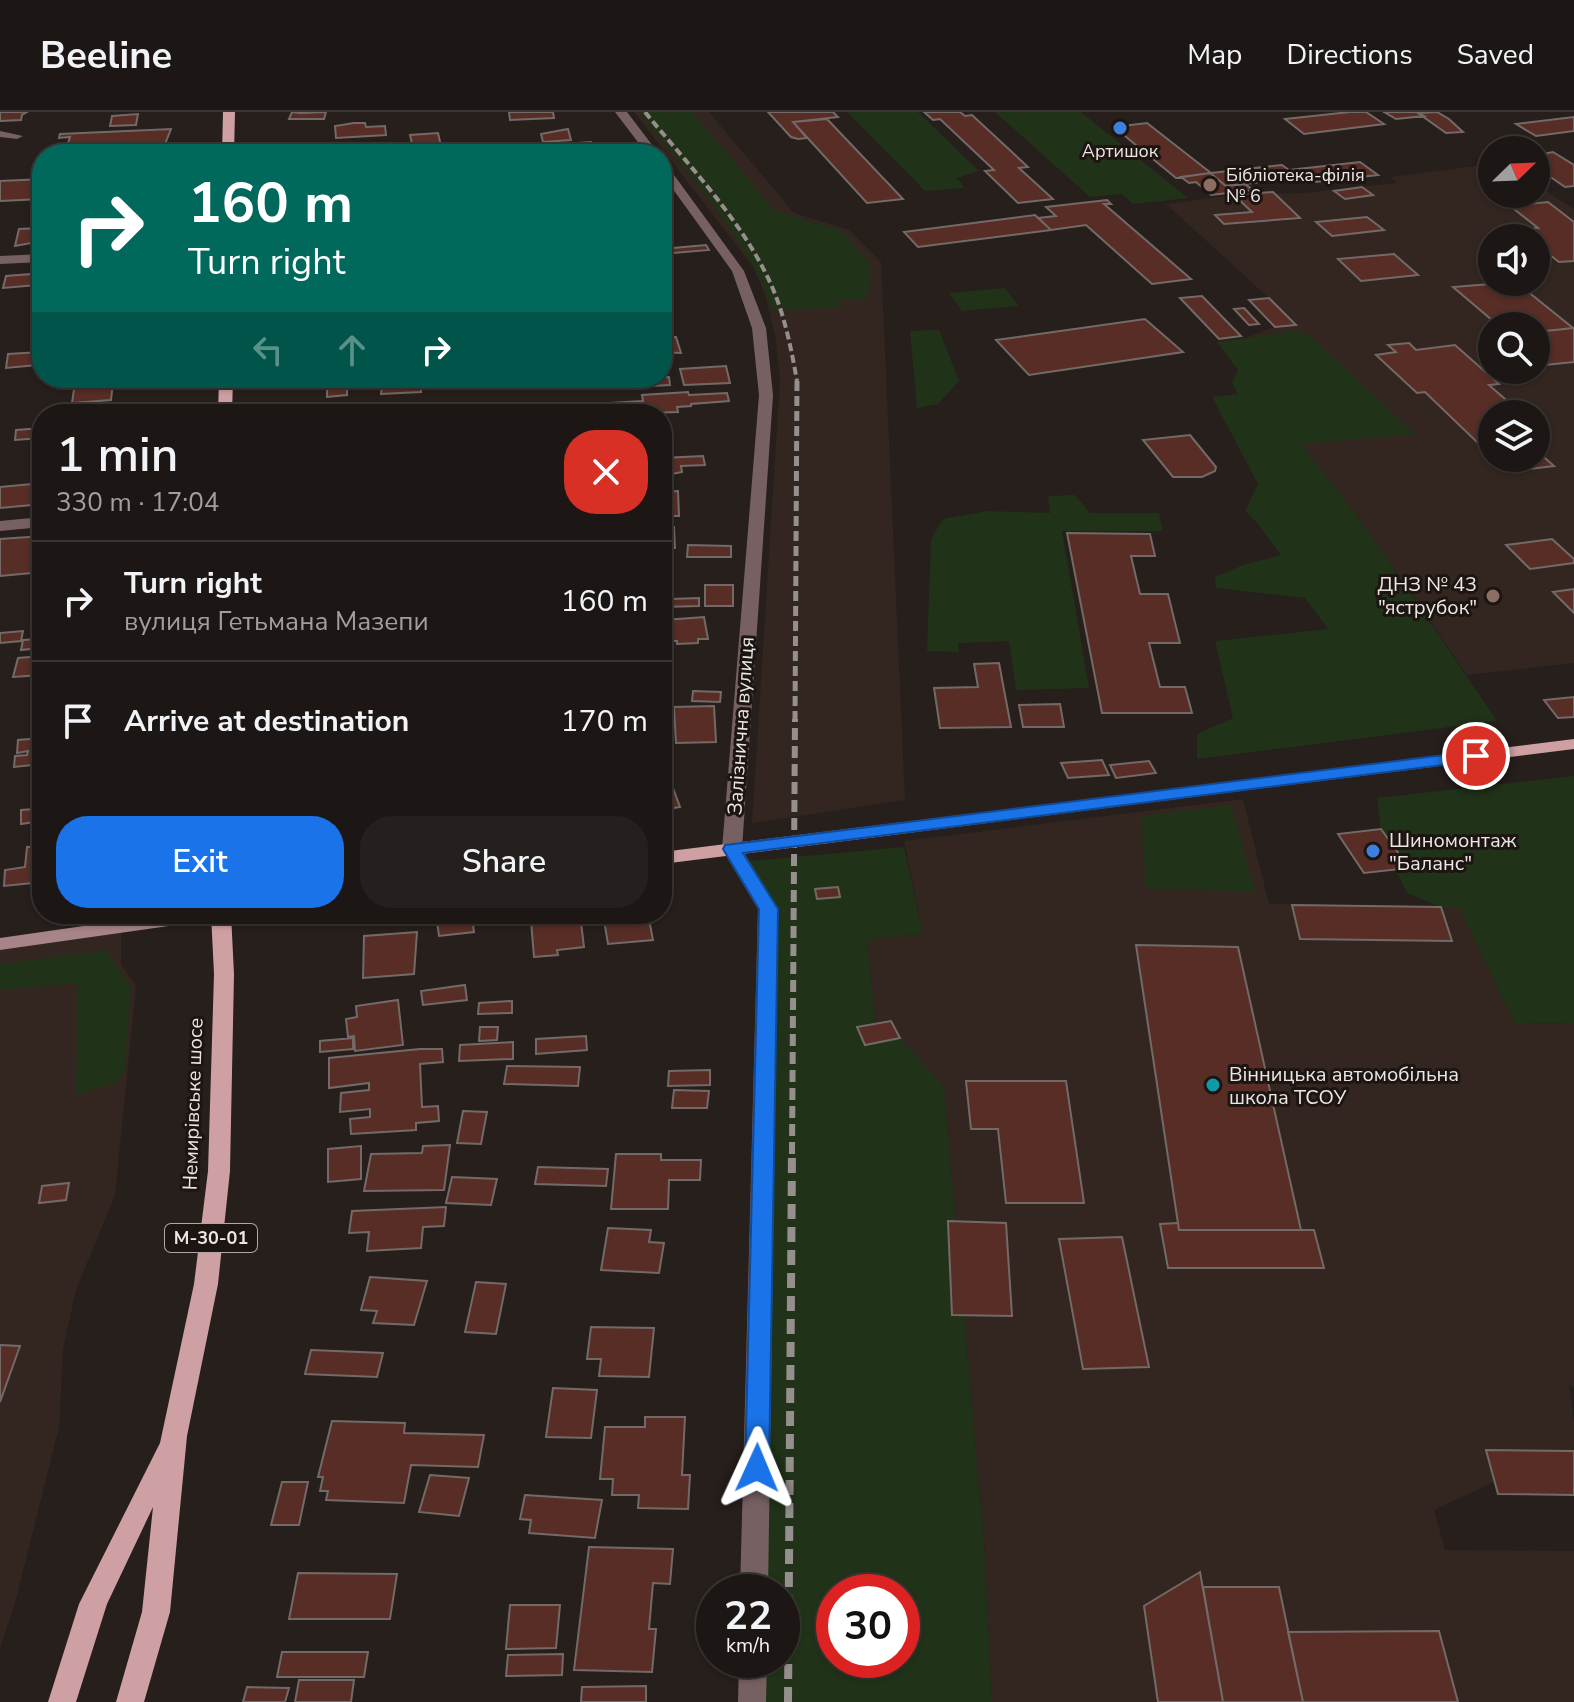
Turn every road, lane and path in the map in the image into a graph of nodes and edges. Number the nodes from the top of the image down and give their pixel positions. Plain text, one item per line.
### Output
1 (229, 112) edge
2 (621, 112) edge
3 (0, 134) edge
4 (17, 136) dead end
5 (228, 144) edge
6 (645, 144) edge
7 (672, 180) edge
8 (32, 258) edge
9 (0, 260) edge
10 (32, 523) edge
11 (0, 526) edge
12 (1574, 744) edge
13 (732, 849) junction
14 (672, 857) edge
15 (141, 924) edge
16 (222, 924) edge
17 (0, 944) edge
18 (174, 1436) junction
19 (754, 1574) edge
20 (753, 1678) edge
21 (62, 1702) edge
22 (130, 1702) edge
23 (752, 1702) edge

1 - 5 main road
2 - 6 street
3 - 4 street
7 - 13 street, Залізнична вулиця
8 - 9 street
10 - 11 street
12 - 13 main road
13 - 14 main road
13 - 19 street
15 - 17 street
16 - 18 main road, Немирівське шосе / М-30-01
18 - 21 main road, Немирівське шосе / М-30-01
18 - 22 main road, Немирівське шосе / М-30-01
20 - 23 street

